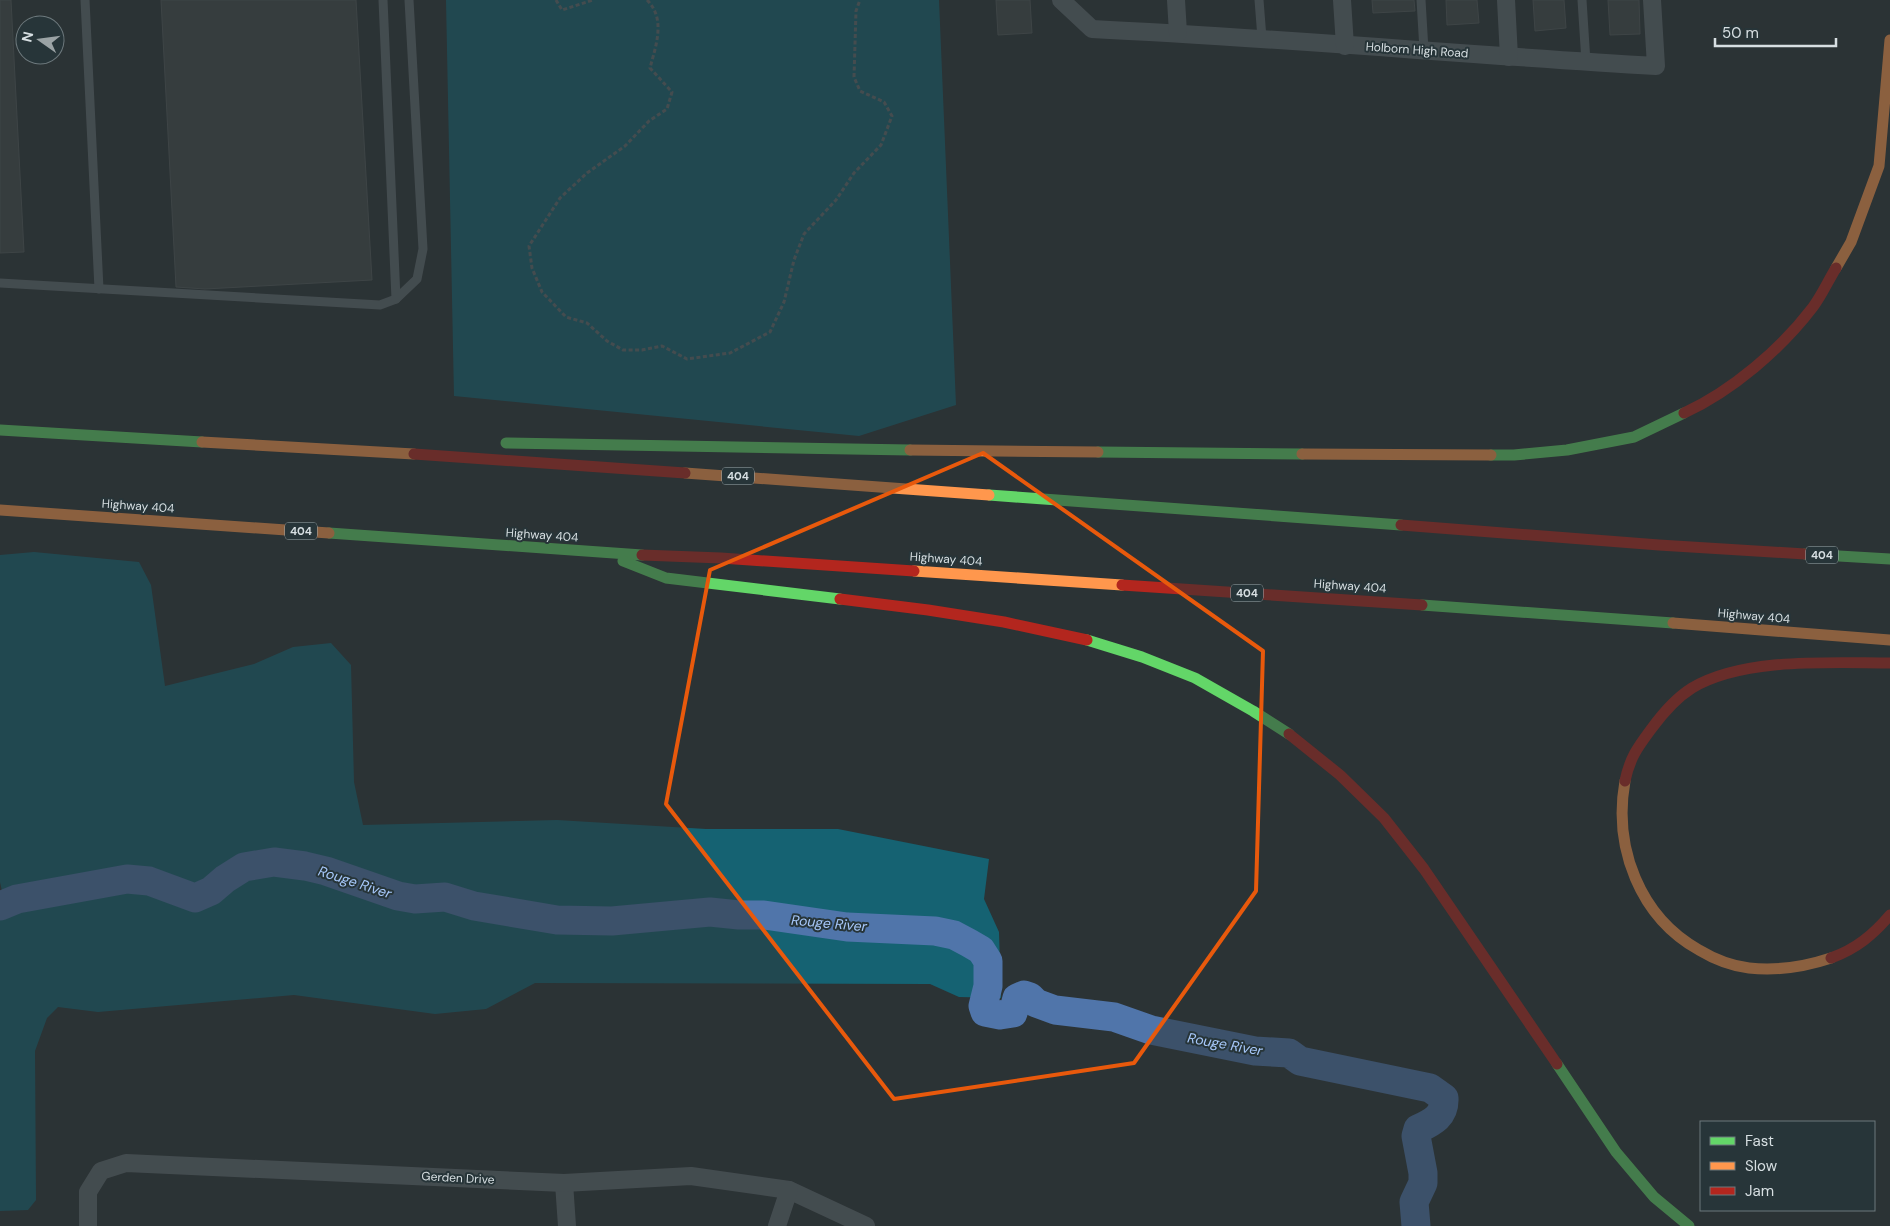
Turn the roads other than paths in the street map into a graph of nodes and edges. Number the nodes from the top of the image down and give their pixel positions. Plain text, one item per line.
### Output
1 (85, 0) edge
2 (382, 0) edge
3 (409, 0) edge
4 (1061, 0) edge
5 (1176, 0) edge
6 (1259, 0) edge
7 (1342, 0) edge
8 (1421, 0) edge
9 (1506, 0) edge
10 (1582, 0) edge
11 (1652, 0) edge
12 (1178, 33) junction
13 (1262, 38) junction
14 (1890, 40) edge
15 (1345, 46) junction
16 (1424, 50) junction
17 (1509, 57) junction
18 (1586, 62) junction
19 (0, 283) edge
20 (99, 288) junction
21 (396, 298) junction
22 (0, 430) edge
23 (490, 444) dead end
24 (475, 445) dead end
25 (455, 456) junction
26 (0, 510) edge
27 (603, 553) junction
28 (1890, 559) edge
29 (1890, 640) edge
30 (1890, 663) edge
31 (1890, 915) edge
32 (564, 1183) junction
33 (789, 1190) junction
34 (88, 1226) edge
35 (567, 1226) edge
36 (777, 1226) edge
37 (866, 1226) edge
38 (1690, 1226) edge

1 - 20 lane
2 - 21 lane
3 - 21 lane
4 - 12 street, Holborn High Road
5 - 12 street
6 - 13 lane
7 - 15 street
8 - 16 lane
9 - 17 street
10 - 18 lane
11 - 18 street, Holborn High Road
12 - 13 street, Holborn High Road
13 - 15 street, Holborn High Road
14 - 23 highway
15 - 16 street, Holborn High Road
16 - 17 street, Holborn High Road
17 - 18 street, Holborn High Road
19 - 20 lane
20 - 21 lane
22 - 25 highway, 404
24 - 25 highway
25 - 28 highway, 404
26 - 27 highway, Highway 404 / 404
27 - 29 highway, Highway 404 / 404
27 - 38 highway
30 - 31 highway
32 - 33 street, Gerden Drive
32 - 34 street, Gerden Drive
32 - 35 street
33 - 36 street
33 - 37 street, Gerden Drive

